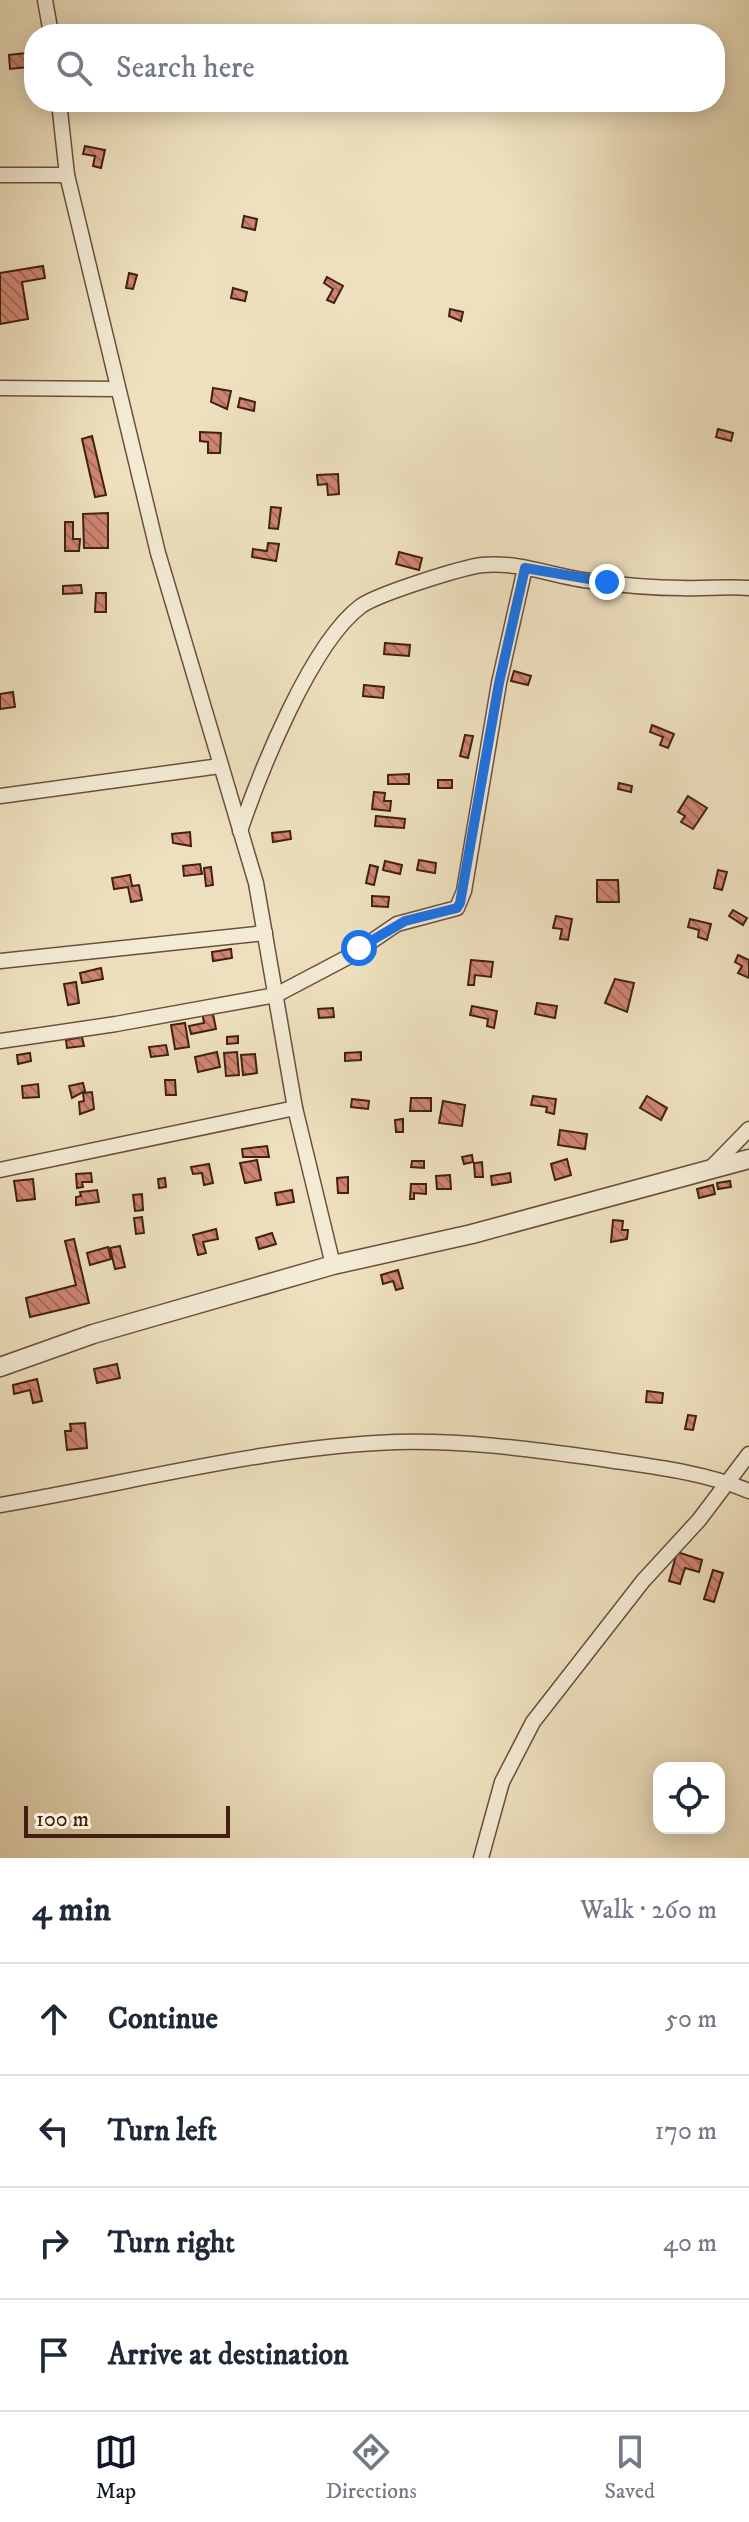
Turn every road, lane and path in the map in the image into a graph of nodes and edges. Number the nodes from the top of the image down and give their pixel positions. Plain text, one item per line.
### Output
1 (45, 0) edge
2 (49, 24) edge
3 (60, 112) edge
4 (0, 175) edge
5 (67, 175) junction
6 (0, 388) edge
7 (118, 389) junction
8 (525, 568) junction
9 (749, 588) edge
10 (220, 766) junction
11 (0, 796) edge
12 (240, 831) junction
13 (265, 933) junction
14 (0, 961) edge
15 (276, 995) junction
16 (0, 1041) edge
17 (295, 1108) junction
18 (749, 1129) edge
19 (749, 1159) edge
20 (0, 1170) edge
21 (709, 1170) junction
22 (333, 1265) junction
23 (0, 1367) edge
24 (749, 1454) edge
25 (727, 1482) junction
26 (749, 1491) edge
27 (0, 1505) edge
28 (481, 1858) edge

1 - 2 street
3 - 5 street
4 - 5 street
5 - 7 street
6 - 7 street
7 - 10 street
8 - 9 street
8 - 12 street
8 - 15 street
10 - 11 street
10 - 12 street
12 - 13 street
13 - 14 street
13 - 15 street
15 - 16 street
15 - 17 street
17 - 20 street
17 - 22 street
18 - 21 street
19 - 21 street
21 - 22 street
22 - 23 street
24 - 25 street
25 - 26 street
25 - 27 street
25 - 28 street

